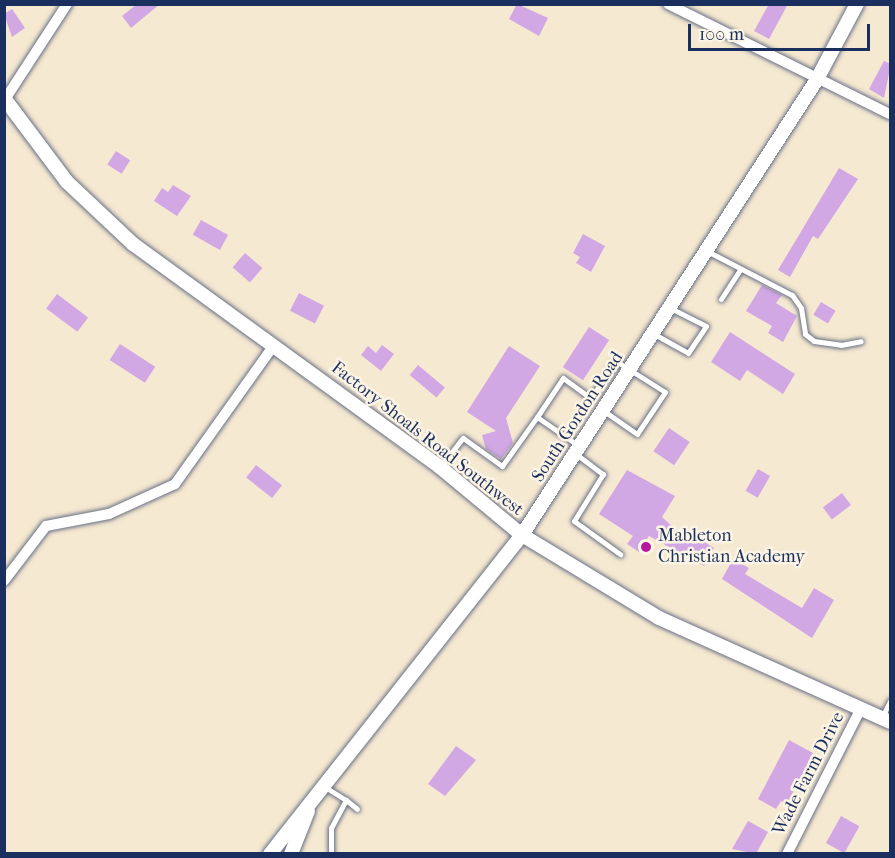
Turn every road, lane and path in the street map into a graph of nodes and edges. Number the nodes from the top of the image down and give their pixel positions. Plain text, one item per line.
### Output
1 (67, 4) edge
2 (668, 4) edge
3 (857, 4) edge
4 (816, 81) junction
5 (5, 99) edge
6 (891, 114) edge
7 (707, 251) junction
8 (740, 270) junction
9 (722, 299) dead end
10 (670, 308) junction
11 (654, 334) junction
12 (861, 341) dead end
13 (274, 345) junction
14 (630, 370) junction
15 (603, 411) junction
16 (537, 417) junction
17 (578, 451) junction
18 (440, 466) junction
19 (522, 535) junction
20 (620, 554) dead end
21 (4, 581) edge
22 (891, 701) edge
23 (860, 710) junction
24 (886, 720) edge
25 (319, 789) junction
26 (346, 800) junction
27 (357, 809) dead end
28 (270, 854) edge
29 (291, 854) edge
30 (331, 854) edge
31 (787, 854) edge

1 - 5 street
2 - 4 street
3 - 4 street, South Gordon Road
4 - 6 street
4 - 7 street, South Gordon Road
5 - 13 street, Factory Shoals Road Southwest
7 - 8 lane
7 - 10 street, South Gordon Road
8 - 9 lane
8 - 12 lane
10 - 11 street, South Gordon Road
10 - 11 lane
11 - 14 street, South Gordon Road
13 - 18 street, Factory Shoals Road Southwest
13 - 21 street
14 - 15 street, South Gordon Road
14 - 15 lane
14 - 16 lane
15 - 17 street, South Gordon Road
16 - 17 lane
16 - 18 lane
17 - 19 street, South Gordon Road
17 - 20 lane
18 - 19 street, Factory Shoals Road Southwest
19 - 23 street, Factory Shoals Road Southwest
19 - 25 street, South Gordon Road
22 - 24 lane
23 - 24 street, Factory Shoals Road Southwest
23 - 31 street, Wade Farm Drive
25 - 26 lane
25 - 28 street, South Gordon Road
25 - 29 street
26 - 27 lane
26 - 30 lane

